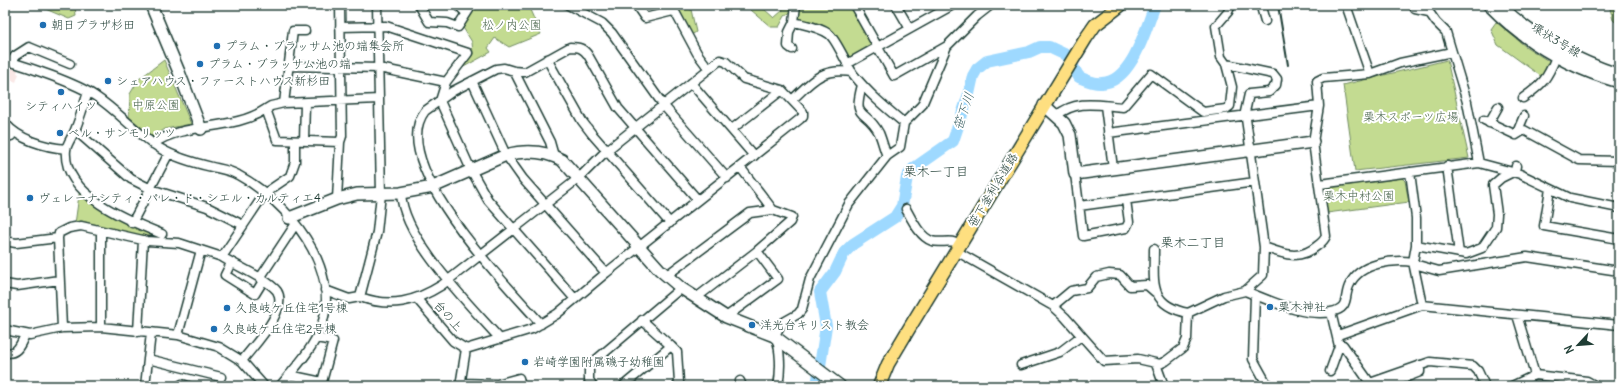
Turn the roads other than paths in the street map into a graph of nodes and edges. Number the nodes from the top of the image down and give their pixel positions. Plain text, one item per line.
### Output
1 (151, 5) edge
2 (340, 5) edge
3 (377, 5) edge
4 (419, 5) edge
5 (458, 5) edge
6 (472, 5) edge
7 (568, 5) edge
8 (636, 5) edge
9 (796, 5) edge
10 (854, 5) edge
11 (896, 5) edge
12 (952, 5) edge
13 (991, 5) edge
14 (1121, 5) edge
15 (1231, 5) edge
16 (1259, 5) edge
17 (1346, 5) edge
18 (1489, 5) edge
19 (1500, 5) edge
20 (940, 8) edge
21 (1415, 9) dead end
22 (466, 12) junction
23 (794, 22) junction
24 (1265, 22) dead end
25 (377, 25) junction
26 (340, 28) junction
27 (910, 29) junction
28 (305, 31) dead end
29 (948, 46) junction
30 (878, 47) junction
31 (792, 49) dead end
32 (1452, 52) junction
33 (1556, 57) junction
34 (547, 59) junction
35 (8, 61) edge
36 (70, 64) dead end
37 (847, 64) junction
38 (289, 66) junction
39 (341, 66) junction
40 (379, 68) junction
41 (1228, 68) junction
42 (709, 69) junction
43 (514, 72) junction
44 (852, 72) junction
45 (1370, 74) junction
46 (1619, 75) edge
47 (472, 81) junction
48 (446, 82) junction
49 (1619, 82) edge
50 (691, 83) junction
51 (862, 85) junction
52 (782, 90) junction
53 (88, 92) junction
54 (1523, 98) dead end
55 (379, 99) junction
56 (792, 100) junction
57 (342, 101) junction
58 (440, 101) junction
59 (284, 103) junction
60 (305, 103) junction
61 (664, 106) junction
62 (1044, 106) junction
63 (1105, 106) junction
64 (1319, 106) junction
65 (1498, 107) dead end
66 (266, 109) junction
67 (1056, 116) junction
68 (1246, 116) junction
69 (1524, 116) dead end
70 (5, 123) edge
71 (904, 123) junction
72 (635, 128) junction
73 (201, 129) junction
74 (732, 129) junction
75 (76, 130) junction
76 (1108, 133) junction
77 (1516, 135) junction
78 (295, 141) junction
79 (304, 141) junction
80 (340, 142) junction
81 (1314, 142) junction
82 (153, 144) junction
83 (66, 149) junction
84 (1251, 150) junction
85 (606, 151) junction
86 (169, 153) junction
87 (506, 155) junction
88 (554, 156) junction
89 (754, 156) junction
90 (887, 156) junction
91 (1619, 160) edge
92 (1479, 163) junction
93 (1448, 166) junction
94 (1516, 166) dead end
95 (740, 168) junction
96 (1113, 168) junction
97 (471, 170) junction
98 (1410, 172) junction
99 (1075, 174) junction
100 (1512, 174) junction
101 (579, 178) junction
102 (727, 178) junction
103 (1255, 182) junction
104 (1320, 184) junction
105 (433, 187) junction
106 (151, 189) junction
107 (1550, 189) junction
108 (265, 193) junction
109 (401, 193) junction
110 (381, 194) junction
111 (337, 199) junction
112 (698, 200) junction
113 (1126, 200) junction
114 (546, 205) junction
115 (1079, 206) junction
116 (1619, 208) edge
117 (906, 209) dead end
118 (773, 210) junction
119 (292, 221) junction
120 (132, 223) junction
121 (670, 223) junction
122 (243, 225) junction
123 (513, 230) junction
124 (102, 231) junction
125 (162, 234) dead end
126 (58, 238) junction
127 (1619, 239) edge
128 (143, 240) junction
129 (5, 241) edge
130 (1416, 245) junction
131 (640, 246) junction
132 (1264, 247) junction
133 (958, 248) junction
134 (1154, 249) dead end
135 (201, 250) junction
136 (757, 251) junction
137 (1459, 253) junction
138 (481, 254) junction
139 (222, 257) junction
140 (231, 262) junction
141 (1414, 263) junction
142 (1619, 271) edge
143 (606, 273) junction
144 (667, 275) junction
145 (262, 279) junction
146 (59, 280) junction
147 (449, 280) junction
148 (5, 284) edge
149 (681, 288) junction
150 (325, 290) junction
151 (1245, 291) junction
152 (1155, 292) junction
153 (1255, 295) junction
154 (360, 297) junction
155 (696, 298) junction
156 (417, 299) junction
157 (575, 299) junction
158 (1422, 305) junction
159 (1053, 306) junction
160 (1331, 312) junction
161 (1188, 313) junction
162 (1517, 315) junction
163 (726, 318) junction
164 (642, 320) junction
165 (541, 324) junction
166 (1619, 325) edge
167 (101, 327) junction
168 (62, 328) junction
169 (5, 330) edge
170 (138, 332) junction
171 (151, 333) junction
172 (25, 335) junction
173 (178, 335) junction
174 (1081, 336) junction
175 (1338, 336) junction
176 (316, 338) junction
177 (500, 339) junction
178 (778, 341) junction
179 (671, 346) junction
180 (1339, 346) junction
181 (466, 349) junction
182 (5, 353) edge
183 (148, 359) junction
184 (1352, 359) junction
185 (242, 361) junction
186 (1156, 364) junction
187 (1021, 365) dead end
188 (1420, 365) junction
189 (1330, 371) dead end
190 (1354, 371) dead end
191 (289, 375) junction
192 (1535, 376) junction
193 (221, 377) dead end
194 (461, 385) edge
195 (145, 386) edge
196 (179, 386) edge
197 (188, 386) edge
198 (264, 386) edge
199 (280, 386) edge
200 (521, 386) edge
201 (593, 386) edge
202 (622, 386) edge
203 (677, 386) edge
204 (778, 386) edge
205 (840, 386) edge
206 (879, 386) edge
207 (1164, 386) edge
208 (1268, 386) edge
209 (1385, 386) edge
210 (1485, 386) edge
211 (1512, 386) edge
212 (1596, 386) edge

1 - 73 street
2 - 26 street
3 - 25 street
4 - 22 street
5 - 22 street
6 - 22 street
7 - 61 street
8 - 42 street
9 - 23 street
10 - 30 street
11 - 27 street
12 - 20 street
13 - 29 street
14 - 62 main road, 笹下釜利谷道路
15 - 41 street
16 - 24 street
17 - 45 street
18 - 33 street, 環状3号線
19 - 46 street, 環状3号線
20 - 27 street
21 - 32 street
23 - 31 street
23 - 37 street
25 - 26 street
25 - 40 street
25 - 48 street
26 - 39 street
27 - 30 street
28 - 38 street
29 - 30 street
29 - 71 street
30 - 37 street
32 - 45 street
32 - 92 street
33 - 49 street, 環状3号線
33 - 54 street
34 - 43 street
34 - 72 street
34 - 85 street
35 - 36 street
35 - 53 street
37 - 44 street
38 - 39 street
38 - 59 street
39 - 40 street
39 - 57 street
40 - 48 street
40 - 55 street
41 - 63 street
41 - 68 street
42 - 50 street, 台の上
42 - 52 street, 台の上
43 - 47 street
43 - 88 street
44 - 51 street
44 - 56 street
45 - 64 street
47 - 58 street
47 - 87 street
48 - 58 street
50 - 61 street, 台の上
50 - 74 street
51 - 71 street
51 - 90 street
52 - 56 street
52 - 74 street
53 - 75 street
53 - 82 street
55 - 57 street
55 - 110 street
56 - 89 street
57 - 60 street
57 - 80 street
58 - 97 street
58 - 105 street
59 - 60 street
59 - 66 street
60 - 79 street
61 - 72 street, 台の上
61 - 102 street
62 - 67 street
62 - 133 main road, 笹下釜利谷道路
63 - 67 street
63 - 76 street
64 - 68 street
64 - 81 street
65 - 77 street
66 - 73 street
66 - 78 street
67 - 99 street
68 - 76 street
68 - 84 street
69 - 77 street
70 - 83 street
71 - 90 street
72 - 85 street, 台の上
72 - 112 street
73 - 82 street
74 - 89 street
75 - 83 street
75 - 106 street
76 - 96 street
77 - 91 street
78 - 79 street
78 - 108 street
79 - 80 street
80 - 111 street
81 - 84 street
81 - 104 street
82 - 86 street
83 - 120 street
84 - 96 street
84 - 103 street
85 - 101 street, 台の上
85 - 121 street
86 - 106 street
86 - 108 street
87 - 88 street
87 - 97 street
87 - 114 street
88 - 101 street
89 - 95 street
90 - 178 street
92 - 93 street
92 - 100 street
93 - 98 street
93 - 137 street
94 - 100 street
95 - 102 street
95 - 118 street
96 - 99 street
97 - 105 street
97 - 123 street
98 - 104 street
98 - 130 street
99 - 115 street
100 - 107 street
100 - 137 street
101 - 114 street, 台の上
101 - 131 street
102 - 112 street
103 - 113 street
103 - 132 street
104 - 132 street
105 - 109 street
105 - 138 street
106 - 120 street
106 - 122 street
107 - 116 street
107 - 127 street
108 - 119 street
108 - 122 street
109 - 110 street
109 - 147 street
110 - 111 street
110 - 154 street
111 - 119 street
112 - 121 street
113 - 115 street
113 - 115 street
114 - 123 street, 台の上
114 - 143 street
117 - 133 street
118 - 136 street
118 - 144 street
119 - 145 street
119 - 150 street
120 - 125 street
121 - 131 street
122 - 139 street
123 - 138 street, 台の上
123 - 157 street
124 - 126 street
124 - 128 street
124 - 167 street
126 - 129 street
126 - 146 street
128 - 135 street
128 - 170 street
130 - 137 street
130 - 141 street
131 - 143 street
131 - 144 street
132 - 151 street
133 - 159 street
133 - 206 main road, 笹下釜利谷道路
134 - 152 street
135 - 139 street
135 - 173 street
136 - 155 street
136 - 163 street
138 - 147 street, 台の上
138 - 165 street
139 - 140 street
140 - 145 street
140 - 145 street
141 - 142 street
141 - 158 street
141 - 160 street
143 - 157 street
144 - 149 street
145 - 185 street
146 - 148 street
146 - 168 street
147 - 156 street, 台の上
147 - 177 street
149 - 155 street
149 - 164 street
150 - 154 street
150 - 176 street
151 - 153 street
151 - 161 street
152 - 159 street
152 - 161 street
153 - 160 street
153 - 208 street
154 - 156 street
155 - 163 street
156 - 181 street, 台の上
157 - 165 street
158 - 162 street
158 - 175 street
159 - 174 street
160 - 175 street
161 - 186 street
162 - 166 street
162 - 192 street
163 - 178 street
164 - 179 street
164 - 201 street
165 - 177 street
167 - 168 street
167 - 170 street
168 - 172 street
169 - 172 street
170 - 171 street
171 - 173 street
171 - 183 street
172 - 182 street
173 - 185 street
174 - 186 street
174 - 187 street
175 - 180 street
176 - 191 street
176 - 191 street
177 - 181 street
178 - 204 street
178 - 205 street
179 - 202 street
179 - 203 street
180 - 184 street
180 - 189 street
181 - 194 street
183 - 193 street
183 - 195 street
184 - 188 street
184 - 190 street
185 - 198 street
186 - 207 street
188 - 209 street
188 - 210 street
191 - 199 street
192 - 211 street
192 - 212 street
194 - 200 street
196 - 197 street

